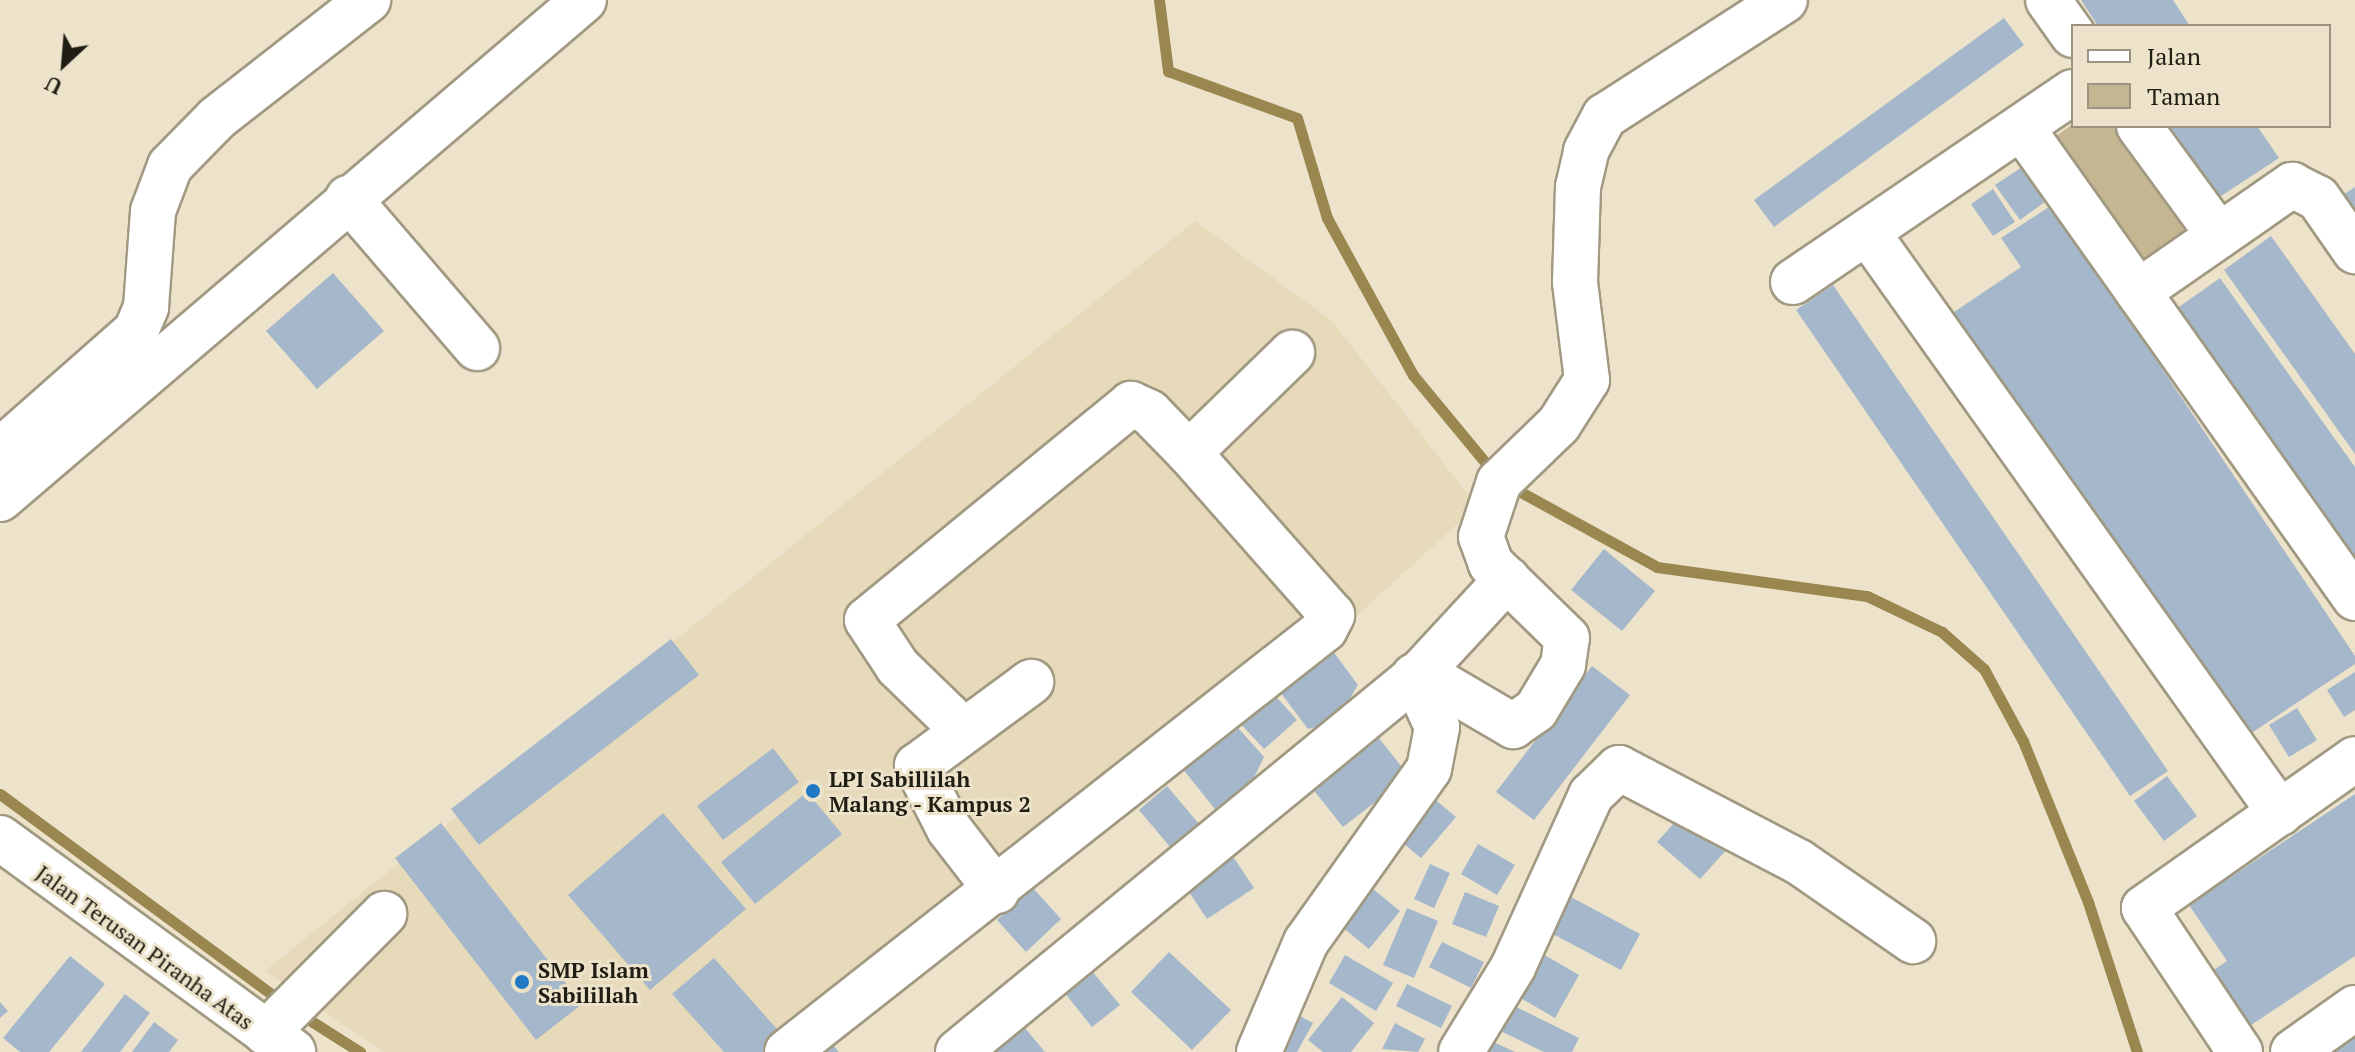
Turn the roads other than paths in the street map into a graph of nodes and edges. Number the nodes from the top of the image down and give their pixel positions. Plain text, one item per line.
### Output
1 (368, 0) edge
2 (584, 0) edge
3 (1785, 0) edge
4 (2048, 0) edge
5 (2071, 32) edge
6 (2071, 93) edge
7 (2022, 128) junction
8 (2140, 128) edge
9 (348, 198) junction
10 (1867, 232) junction
11 (2218, 234) junction
12 (2355, 251) edge
13 (1793, 282) dead end
14 (2138, 292) junction
15 (477, 348) dead end
16 (1292, 353) dead end
17 (0, 451) edge
18 (1189, 453) junction
19 (0, 499) edge
20 (1507, 579) junction
21 (2355, 598) edge
22 (1417, 674) junction
23 (1031, 682) dead end
24 (961, 728) junction
25 (2355, 759) edge
26 (2280, 813) junction
27 (0, 838) edge
28 (997, 891) junction
29 (384, 914) dead end
30 (1913, 941) dead end
31 (2355, 1008) edge
32 (284, 1026) edge
33 (787, 1052) edge
34 (958, 1052) edge
35 (1259, 1052) edge
36 (1461, 1052) edge
37 (2240, 1052) edge
38 (2293, 1052) edge

1 - 17 street
2 - 9 street
3 - 20 street
4 - 5 street
6 - 7 street
7 - 10 street
7 - 14 street
8 - 11 street
9 - 15 street
9 - 19 street
10 - 13 street
10 - 26 street
11 - 12 street
11 - 14 street
14 - 21 street
16 - 18 street
18 - 24 street
18 - 28 street
20 - 22 street
20 - 22 street
22 - 34 street
22 - 35 street
23 - 24 street
24 - 28 street
25 - 26 street
26 - 37 street
27 - 32 street, Jalan Terusan Piranha Atas
28 - 33 street
29 - 32 street
30 - 36 street
31 - 38 street

